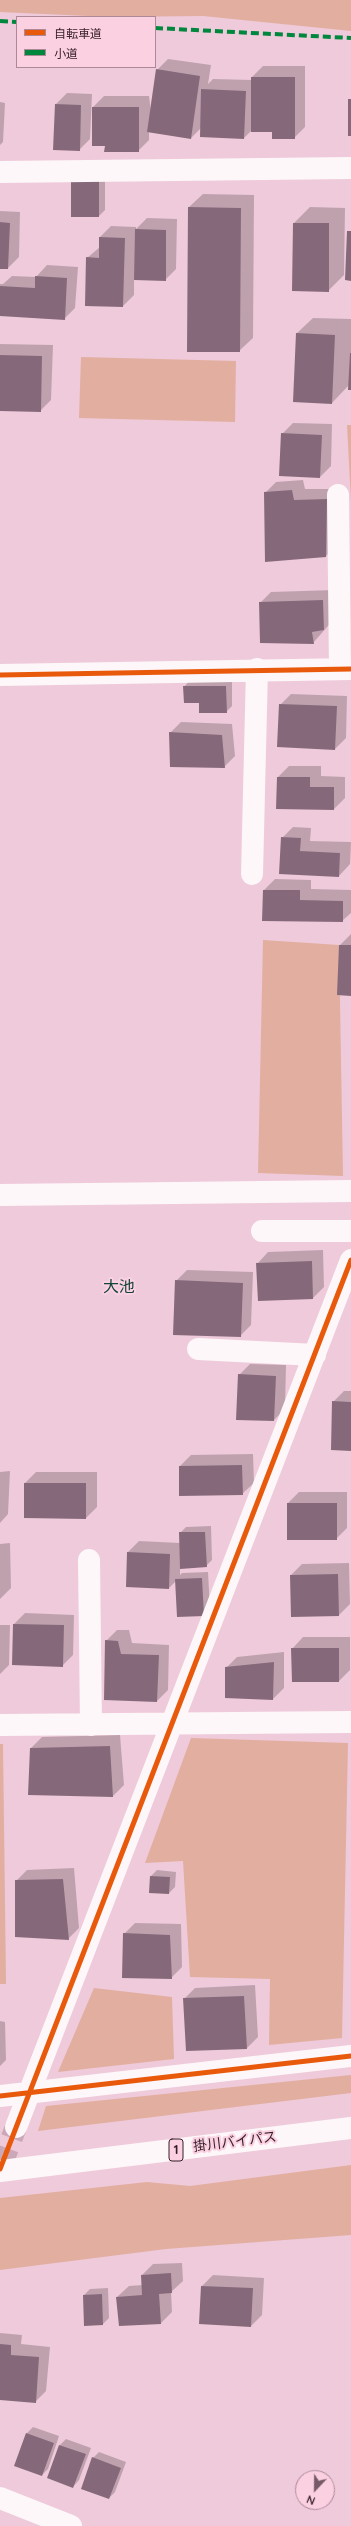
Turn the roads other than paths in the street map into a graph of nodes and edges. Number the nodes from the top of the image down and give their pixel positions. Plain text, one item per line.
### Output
1 (351, 168) edge
2 (0, 172) edge
3 (338, 495) dead end
4 (257, 669) junction
5 (346, 669) edge
6 (0, 675) edge
7 (252, 874) dead end
8 (351, 1191) edge
9 (0, 1195) edge
10 (262, 1231) dead end
11 (351, 1231) edge
12 (351, 1260) edge
13 (198, 1349) dead end
14 (315, 1355) junction
15 (89, 1560) dead end
16 (351, 1722) edge
17 (0, 1725) edge
18 (91, 1725) junction
19 (171, 1725) junction
20 (351, 2056) edge
21 (29, 2092) junction
22 (0, 2096) edge
23 (16, 2127) tunnel mouth
24 (351, 2128) edge
25 (0, 2172) edge
26 (0, 2498) edge
27 (71, 2526) edge

1 - 2 main road
3 - 5 main road
4 - 5 main road
4 - 6 main road
4 - 7 main road
8 - 9 main road
10 - 11 main road
12 - 14 main road
13 - 14 main road
14 - 19 main road
15 - 18 main road
16 - 19 main road
17 - 18 main road
18 - 19 main road
19 - 21 main road
20 - 21 main road
21 - 22 main road
21 - 23 main road
24 - 25 main road, 掛川バイパス / 1
26 - 27 main road

